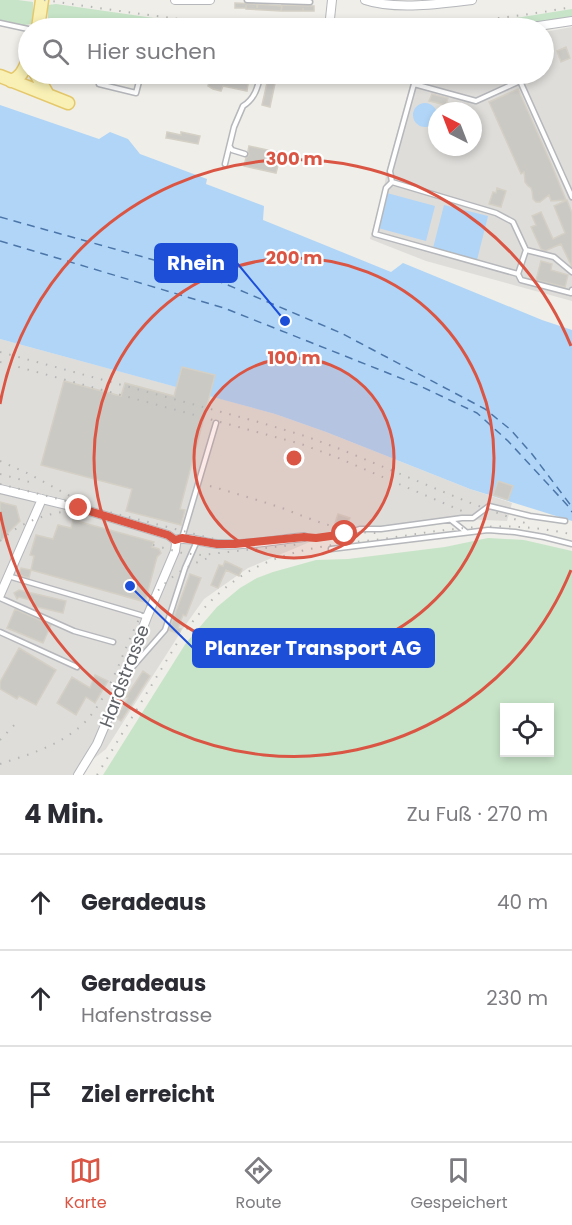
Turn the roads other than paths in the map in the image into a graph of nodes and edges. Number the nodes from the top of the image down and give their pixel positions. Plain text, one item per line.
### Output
1 (42, 0) edge
2 (175, 0) edge
3 (195, 0) edge
4 (210, 0) edge
5 (247, 0) edge
6 (332, 0) edge
7 (365, 0) edge
8 (472, 0) edge
9 (457, 1) edge
10 (310, 2) dead end
11 (401, 3) edge
12 (39, 18) edge
13 (330, 18) edge
14 (572, 21) edge
15 (0, 23) edge
16 (554, 24) edge
17 (18, 27) edge
18 (21, 84) edge
19 (42, 84) edge
20 (99, 84) dead end
21 (138, 84) edge
22 (259, 84) edge
23 (414, 84) edge
24 (414, 84) edge
25 (513, 84) edge
26 (521, 84) edge
27 (48, 95) junction
28 (68, 102) dead end
29 (230, 146) junction
30 (245, 154) dead end
31 (225, 164) dead end
32 (392, 182) junction
33 (572, 197) edge
34 (526, 250) junction
35 (572, 272) edge
36 (518, 274) junction
37 (572, 290) edge
38 (216, 423) dead end
39 (0, 489) edge
40 (42, 499) junction
41 (450, 520) junction
42 (565, 521) dead end
43 (468, 532) junction
44 (304, 537) joint
45 (178, 539) junction
46 (197, 541) junction
47 (572, 544) edge
48 (331, 549) dead end
49 (8, 576) junction
50 (0, 597) edge
51 (147, 617) junction
52 (0, 632) edge
53 (112, 642) dead end
54 (77, 667) dead end
55 (127, 672) junction
56 (78, 775) edge

1 - 12 main road
2 - 3 street
3 - 4 street
5 - 10 lane
6 - 13 street
7 - 11 street
8 - 9 street
9 - 11 street
14 - 16 street
15 - 17 lane
18 - 27 main road
19 - 27 main road
20 - 21 lane
22 - 29 lane
23 - 25 lane
24 - 32 lane
26 - 33 lane
27 - 28 main road
29 - 30 lane
29 - 31 lane
32 - 34 lane
32 - 36 lane
34 - 35 lane
34 - 36 lane
36 - 37 lane
38 - 45 lane
39 - 40 street
40 - 45 street
40 - 49 street
41 - 42 lane
41 - 43 lane
41 - 44 lane
43 - 47 lane
43 - 48 lane
44 - 46 street
45 - 46 street
45 - 51 street, Hardstrasse
46 - 55 lane
49 - 50 street
49 - 51 lane
50 - 53 lane
51 - 55 street, Hardstrasse
52 - 54 lane
55 - 56 street, Hardstrasse

